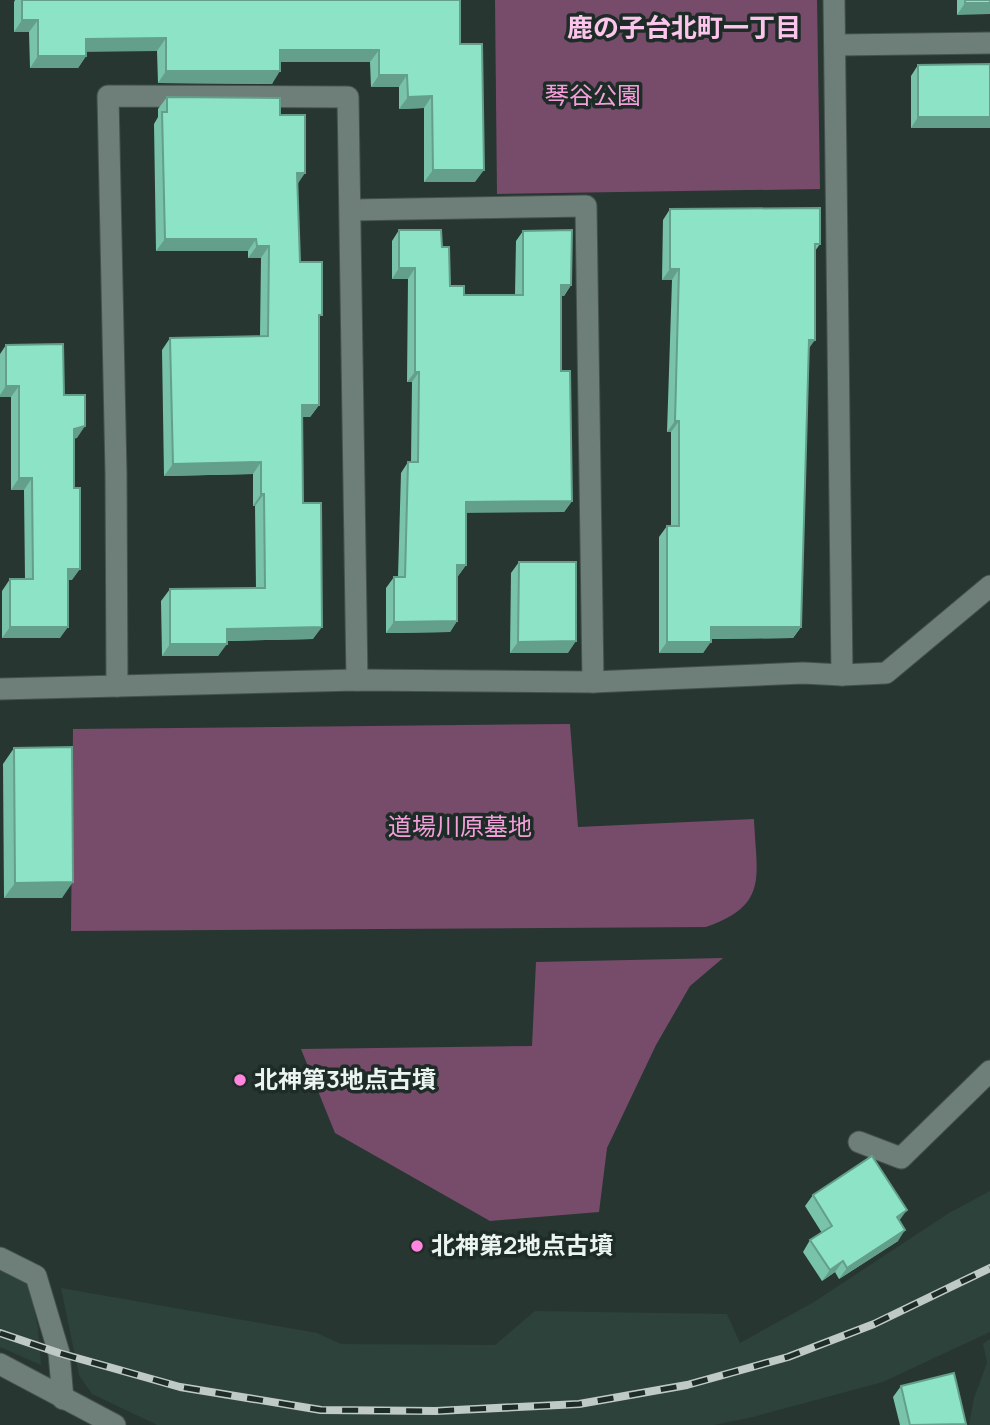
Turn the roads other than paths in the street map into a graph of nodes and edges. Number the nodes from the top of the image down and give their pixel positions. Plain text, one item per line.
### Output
1 (834, 0) edge
2 (990, 43) edge
3 (836, 45) junction
4 (351, 210) junction
5 (990, 586) edge
6 (842, 675) junction
7 (357, 680) junction
8 (593, 682) junction
9 (117, 686) junction
10 (0, 689) edge
11 (990, 1072) edge
12 (859, 1142) dead end
13 (0, 1258) edge
14 (0, 1364) edge
15 (63, 1399) junction
16 (115, 1425) edge

1 - 3 street
2 - 3 street
3 - 6 street
4 - 7 street
4 - 8 street
4 - 9 street
5 - 6 street
6 - 8 street
7 - 8 street
7 - 9 street
9 - 10 street
11 - 12 street
13 - 15 street
14 - 15 street
15 - 16 street

